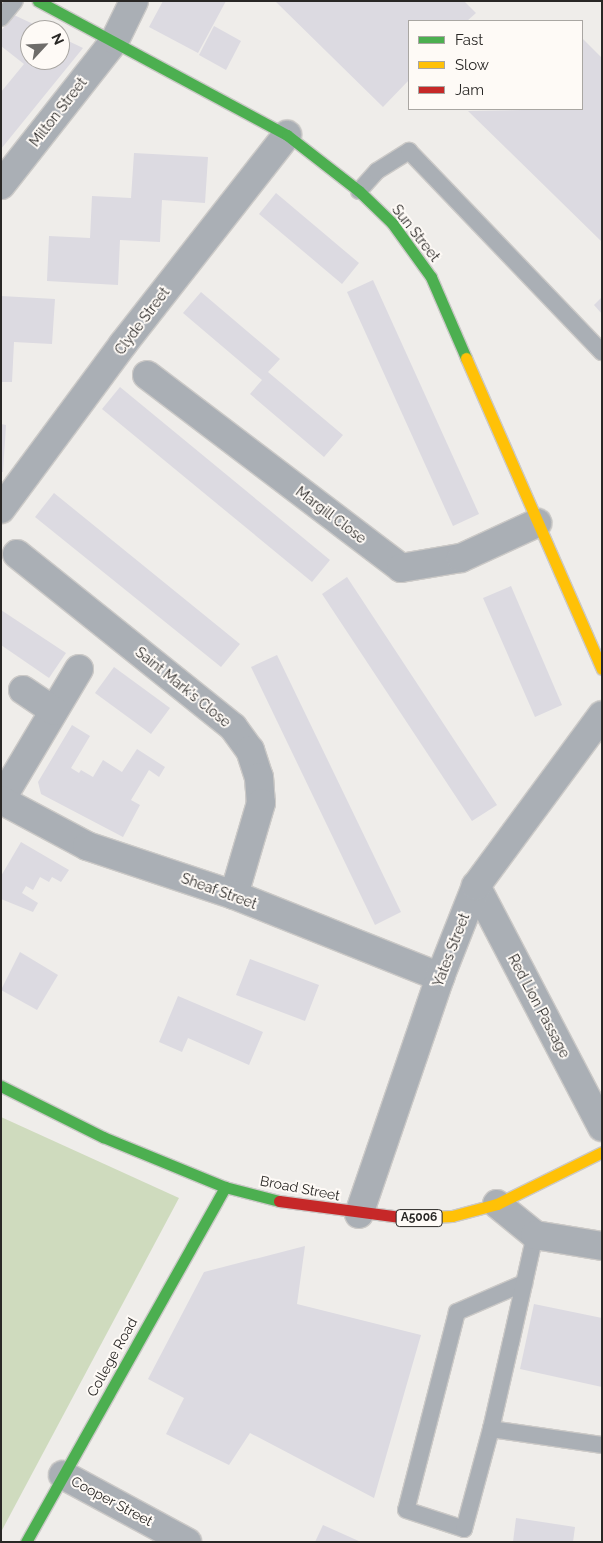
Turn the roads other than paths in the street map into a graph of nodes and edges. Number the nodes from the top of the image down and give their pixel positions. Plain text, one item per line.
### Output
1 (14, 1) edge
2 (38, 1) edge
3 (134, 1) edge
4 (1, 18) edge
5 (115, 40) junction
6 (287, 136) junction
7 (1, 185) edge
8 (359, 191) junction
9 (602, 352) edge
10 (147, 375) dead end
11 (1, 509) edge
12 (537, 523) junction
13 (16, 554) dead end
14 (79, 669) dead end
15 (602, 669) edge
16 (23, 690) dead end
17 (54, 710) junction
18 (602, 715) edge
19 (1, 800) edge
20 (476, 886) junction
21 (234, 895) junction
22 (440, 976) junction
23 (1, 1086) edge
24 (602, 1127) edge
25 (602, 1152) edge
26 (225, 1187) junction
27 (497, 1204) junction
28 (359, 1214) junction
29 (535, 1235) junction
30 (602, 1246) edge
31 (524, 1283) junction
32 (491, 1429) junction
33 (602, 1445) edge
34 (63, 1475) junction
35 (26, 1542) edge
36 (187, 1542) edge

1 - 4 lane
2 - 5 street, Sun Street
3 - 5 street, Milton Street
5 - 6 street, Sun Street
5 - 7 street, Milton Street
6 - 8 street, Sun Street
6 - 11 street, Clyde Street
8 - 9 lane
8 - 12 street, Sun Street
10 - 12 street, Margill Close
12 - 15 street, Sun Street
13 - 21 street, Saint Mark's Close
14 - 17 street
16 - 17 street
17 - 19 street
18 - 20 street, Yates Street
19 - 21 street, Sheaf Street
20 - 22 street, Yates Street
20 - 24 street, Red Lion Passage
21 - 22 street, Sheaf Street
22 - 28 street, Yates Street
23 - 26 street, Broad Street / A5006
25 - 27 street, Broad Street / A5006
26 - 28 street, Broad Street / A5006
26 - 34 street, College Road
27 - 28 street, Broad Street / A5006
27 - 29 street
29 - 30 street
29 - 31 lane
31 - 32 lane
31 - 32 lane
32 - 33 lane
34 - 35 street, College Road
34 - 36 street, Cooper Street

